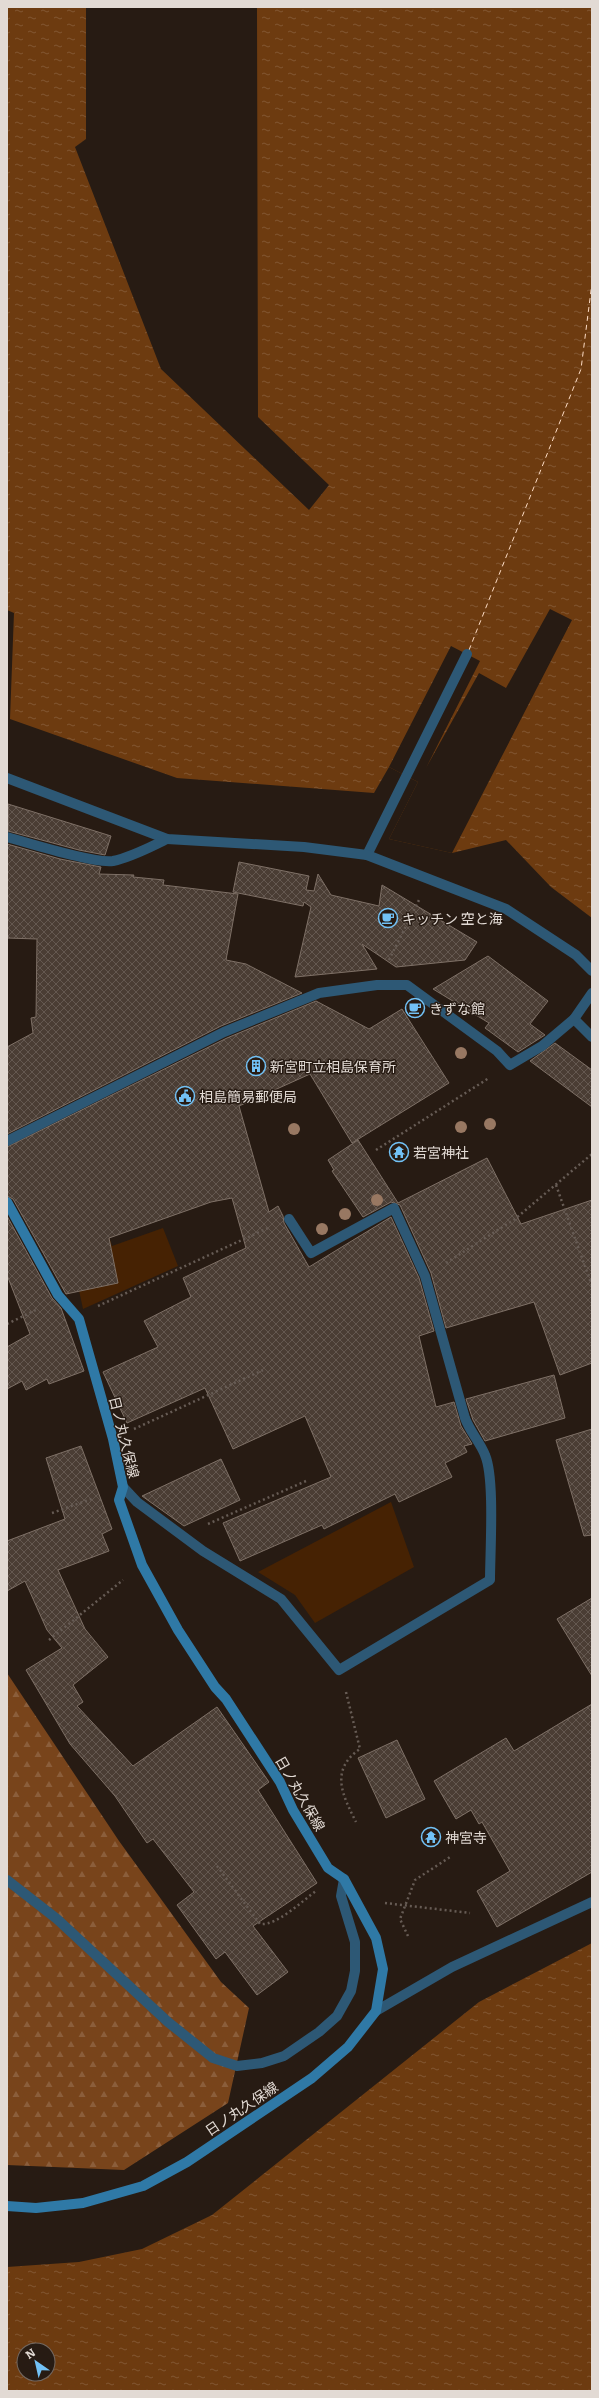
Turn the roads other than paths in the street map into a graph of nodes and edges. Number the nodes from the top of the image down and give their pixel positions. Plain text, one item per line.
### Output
1 (467, 654) dead end
2 (7, 778) edge
3 (7, 838) edge
4 (167, 839) junction
5 (367, 855) junction
6 (592, 970) edge
7 (592, 993) edge
8 (574, 1019) junction
9 (592, 1038) edge
10 (7, 1141) edge
11 (7, 1202) edge
12 (289, 1219) road end
13 (123, 1487) junction
14 (341, 1877) junction
15 (7, 1880) edge
16 (592, 1902) edge
17 (376, 2011) junction
18 (7, 2206) edge

1 - 5 street
2 - 4 street
3 - 4 street
4 - 5 street
5 - 6 street
7 - 8 street
8 - 9 street
8 - 10 street
11 - 13 main road, 日ノ丸久保線
12 - 13 street
13 - 14 main road, 日ノ丸久保線
14 - 15 street
14 - 17 main road, 日ノ丸久保線
16 - 17 street
17 - 18 main road, 日ノ丸久保線

